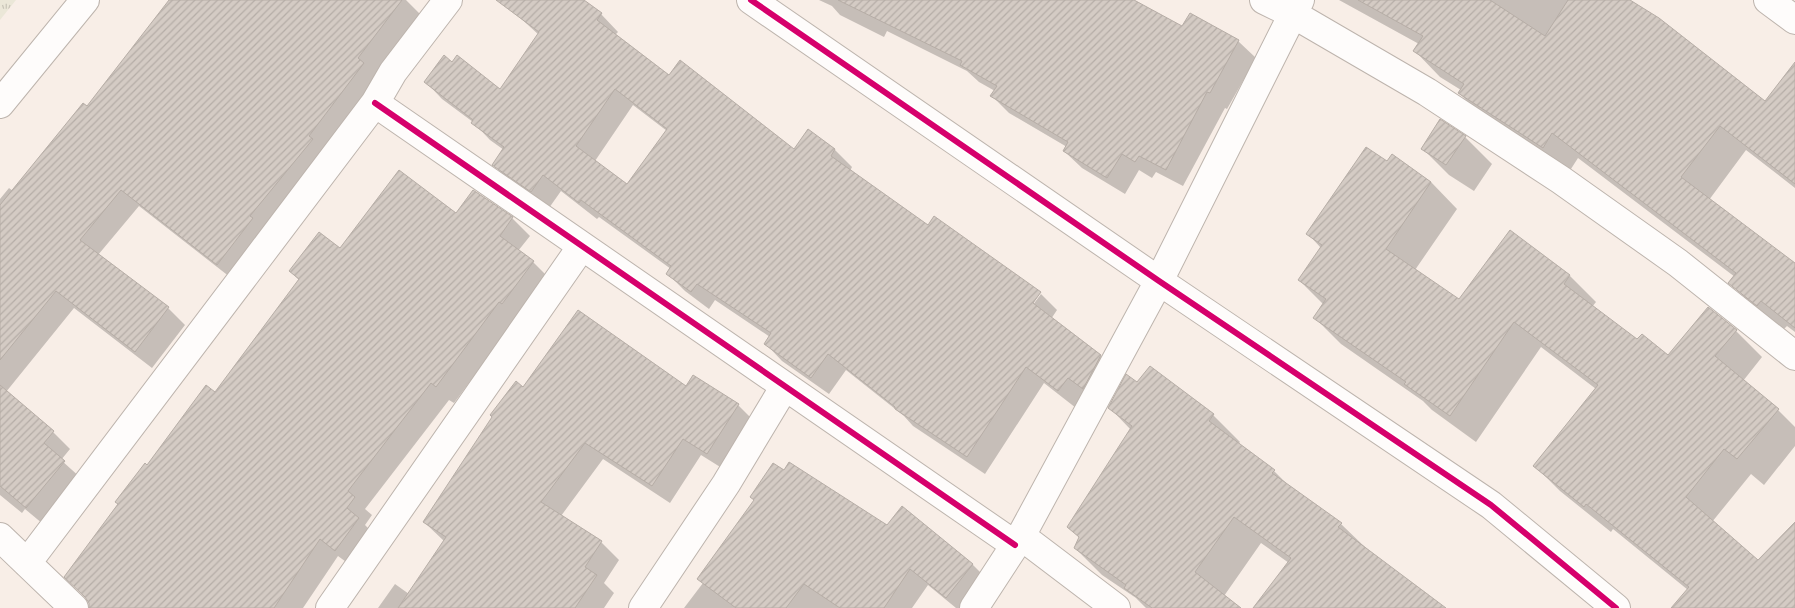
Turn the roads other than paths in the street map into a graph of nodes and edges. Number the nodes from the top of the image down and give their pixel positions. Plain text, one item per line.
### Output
1 (85, 0) edge
2 (448, 0) edge
3 (752, 0) edge
4 (1264, 0) edge
5 (1768, 0) edge
6 (1296, 7) edge
7 (1795, 20) edge
8 (376, 103) junction
9 (0, 104) edge
10 (582, 246) junction
11 (1159, 281) junction
12 (1795, 356) edge
13 (786, 386) junction
14 (0, 538) edge
15 (1018, 541) junction
16 (27, 563) junction
17 (74, 608) edge
18 (330, 608) edge
19 (643, 608) edge
20 (974, 608) edge
21 (1116, 608) edge
22 (1616, 608) edge

1 - 9 street
2 - 8 street
3 - 11 street
4 - 6 street
5 - 7 street
6 - 11 street
6 - 12 street
8 - 10 street
8 - 16 street
10 - 13 street
10 - 18 street
11 - 15 street
11 - 22 street
13 - 15 street
13 - 19 street
14 - 16 street
15 - 20 street
15 - 21 street
16 - 17 street

